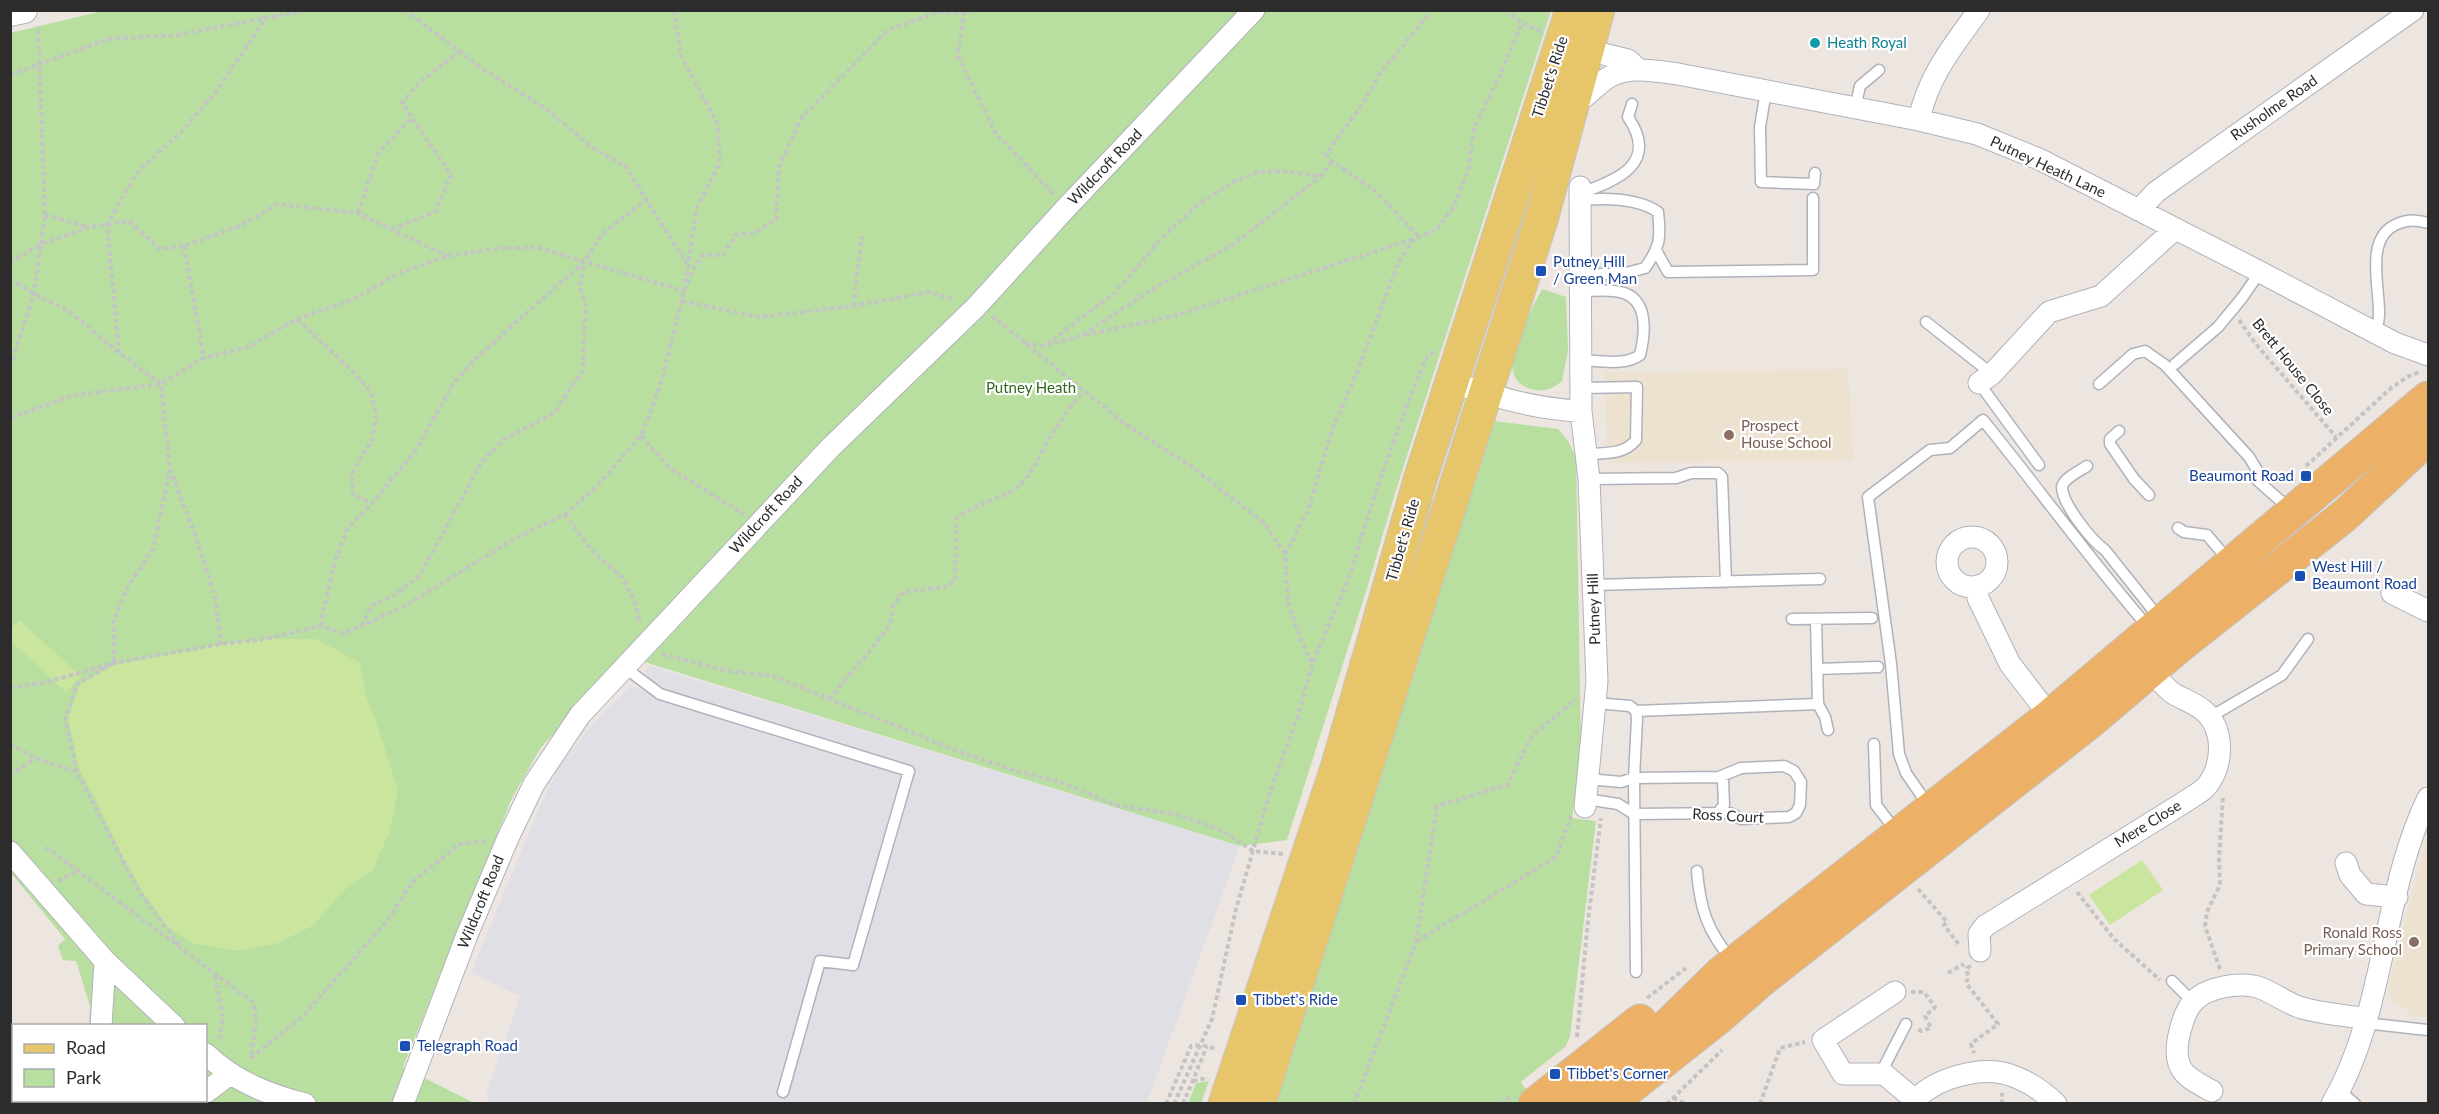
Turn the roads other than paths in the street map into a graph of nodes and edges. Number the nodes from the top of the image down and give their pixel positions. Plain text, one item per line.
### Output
1 (1254, 10) edge
2 (1572, 10) edge
3 (1598, 10) edge
4 (1979, 10) edge
5 (2413, 10) edge
6 (10, 14) edge
7 (31, 16) edge
8 (1587, 50) junction
9 (1638, 69) junction
10 (1879, 70) dead end
11 (1766, 91) junction
12 (1632, 104) dead end
13 (1573, 105) junction
14 (1855, 108) junction
15 (1919, 120) junction
16 (1815, 173) dead end
17 (1581, 193) junction
18 (1813, 198) dead end
19 (2139, 210) junction
20 (2428, 223) edge
21 (2175, 229) junction
22 (1657, 252) junction
23 (2260, 272) junction
24 (1581, 283) junction
25 (1926, 322) dead end
26 (2375, 333) junction
27 (1582, 360) junction
28 (2175, 364) dead end
29 (1985, 378) junction
30 (1451, 382) junction
31 (2099, 384) dead end
32 (1582, 387) junction
33 (2419, 389) edge
34 (1486, 394) junction
35 (1581, 411) junction
36 (2119, 431) dead end
37 (1587, 454) junction
38 (2039, 465) dead end
39 (2087, 466) dead end
40 (1589, 479) junction
41 (2149, 495) dead end
42 (2293, 512) junction
43 (2178, 528) dead end
44 (2231, 564) junction
45 (1820, 579) dead end
46 (1726, 582) junction
47 (1593, 585) junction
48 (1977, 586) dead end
49 (2392, 593) dead end
50 (2428, 611) edge
51 (1872, 618) dead end
52 (1792, 619) dead end
53 (1816, 619) junction
54 (2157, 626) junction
55 (2308, 639) dead end
56 (624, 667) junction
57 (1878, 667) dead end
58 (1817, 669) junction
59 (2151, 670) junction
60 (1595, 703) junction
61 (1818, 704) junction
62 (1636, 711) junction
63 (2050, 716) junction
64 (2210, 717) junction
65 (1828, 730) dead end
66 (1874, 744) dead end
67 (1719, 777) junction
68 (1634, 778) junction
69 (1586, 795) junction
70 (2428, 798) edge
71 (1930, 809) junction
72 (1718, 813) junction
73 (1634, 814) junction
74 (1898, 834) junction
75 (10, 852) edge
76 (2346, 863) dead end
77 (1697, 871) dead end
78 (2397, 897) junction
79 (1980, 951) road end
80 (105, 961) junction
81 (1727, 968) junction
82 (1636, 972) dead end
83 (2172, 981) road end
84 (1895, 993) road end
85 (2193, 1002) junction
86 (1719, 1018) junction
87 (2366, 1021) junction
88 (101, 1024) edge
89 (172, 1024) edge
90 (1906, 1024) road end
91 (2427, 1030) edge
92 (209, 1057) edge
93 (1884, 1074) junction
94 (235, 1077) junction
95 (207, 1091) edge
96 (1220, 1091) edge
97 (2212, 1091) dead end
98 (783, 1092) dead end
99 (2342, 1099) edge
100 (1658, 1101) edge
101 (1913, 1102) edge
102 (304, 1104) edge
103 (403, 1104) edge
104 (1260, 1104) edge
105 (1535, 1104) edge
106 (1574, 1104) edge
107 (1609, 1104) edge
108 (2056, 1104) edge

1 - 56 street, Wildcroft Road
2 - 30 main road, Tibbet's Ride
3 - 8 main road, Tibbet's Ride
4 - 15 street
5 - 19 street, Rusholme Road
6 - 7 street
8 - 9 street, Putney Heath Lane
8 - 13 main road, Tibbet's Ride
9 - 11 street, Putney Heath Lane
9 - 13 street, Putney Heath Lane
10 - 14 lane
11 - 14 street, Putney Heath Lane
11 - 16 lane
12 - 17 lane
13 - 34 main road, Tibbet's Ride
14 - 15 street, Putney Heath Lane
15 - 19 street, Putney Heath Lane
17 - 22 lane
17 - 24 street, Putney Hill
18 - 22 lane
19 - 21 street, Putney Heath Lane
20 - 26 lane
21 - 23 street, Putney Heath Lane
21 - 29 street
22 - 24 lane
23 - 26 street, Putney Heath Lane
23 - 28 lane
24 - 27 street, Putney Hill
24 - 27 lane
25 - 29 lane
26 - 33 street, Putney Heath Lane
27 - 32 street, Putney Hill
29 - 38 lane
30 - 34 street
30 - 96 main road, Tibbet's Ride
31 - 42 lane
32 - 35 street, Putney Hill
32 - 37 lane
33 - 42 highway
33 - 59 highway
34 - 35 street
34 - 104 main road, Tibbet's Ride
35 - 37 street, Putney Hill
36 - 41 lane
37 - 40 street, Putney Hill
39 - 54 lane
40 - 46 lane
40 - 47 street, Putney Hill
42 - 44 highway
43 - 44 lane
44 - 54 highway
45 - 46 lane
46 - 47 lane
47 - 60 street, Putney Hill
48 - 63 street
49 - 50 street
51 - 53 lane
52 - 53 lane
53 - 58 lane
54 - 63 highway
54 - 71 lane
55 - 64 lane
56 - 98 lane
56 - 103 street, Wildcroft Road
57 - 58 lane
58 - 61 lane
59 - 64 street
59 - 86 highway
60 - 62 lane
60 - 69 street, Putney Hill
61 - 62 lane
61 - 65 lane
62 - 68 lane
63 - 71 highway
64 - 79 street, Mere Close
66 - 74 lane
67 - 68 lane, Ross Court
67 - 72 lane
67 - 72 lane, Ross Court
68 - 69 lane, Ross Court
68 - 73 lane
69 - 73 lane, Ross Court
70 - 78 street
71 - 74 highway
72 - 73 lane, Ross Court
73 - 82 lane
74 - 81 highway
75 - 80 street
76 - 78 street
77 - 81 lane
78 - 87 street
80 - 88 street
80 - 89 street
81 - 105 highway
81 - 106 highway
83 - 85 lane
84 - 93 street
85 - 87 street
85 - 97 street
86 - 100 highway
86 - 107 highway
87 - 91 lane
87 - 99 street
90 - 93 lane
92 - 94 street
93 - 101 street
94 - 95 street
94 - 102 street
101 - 108 street

